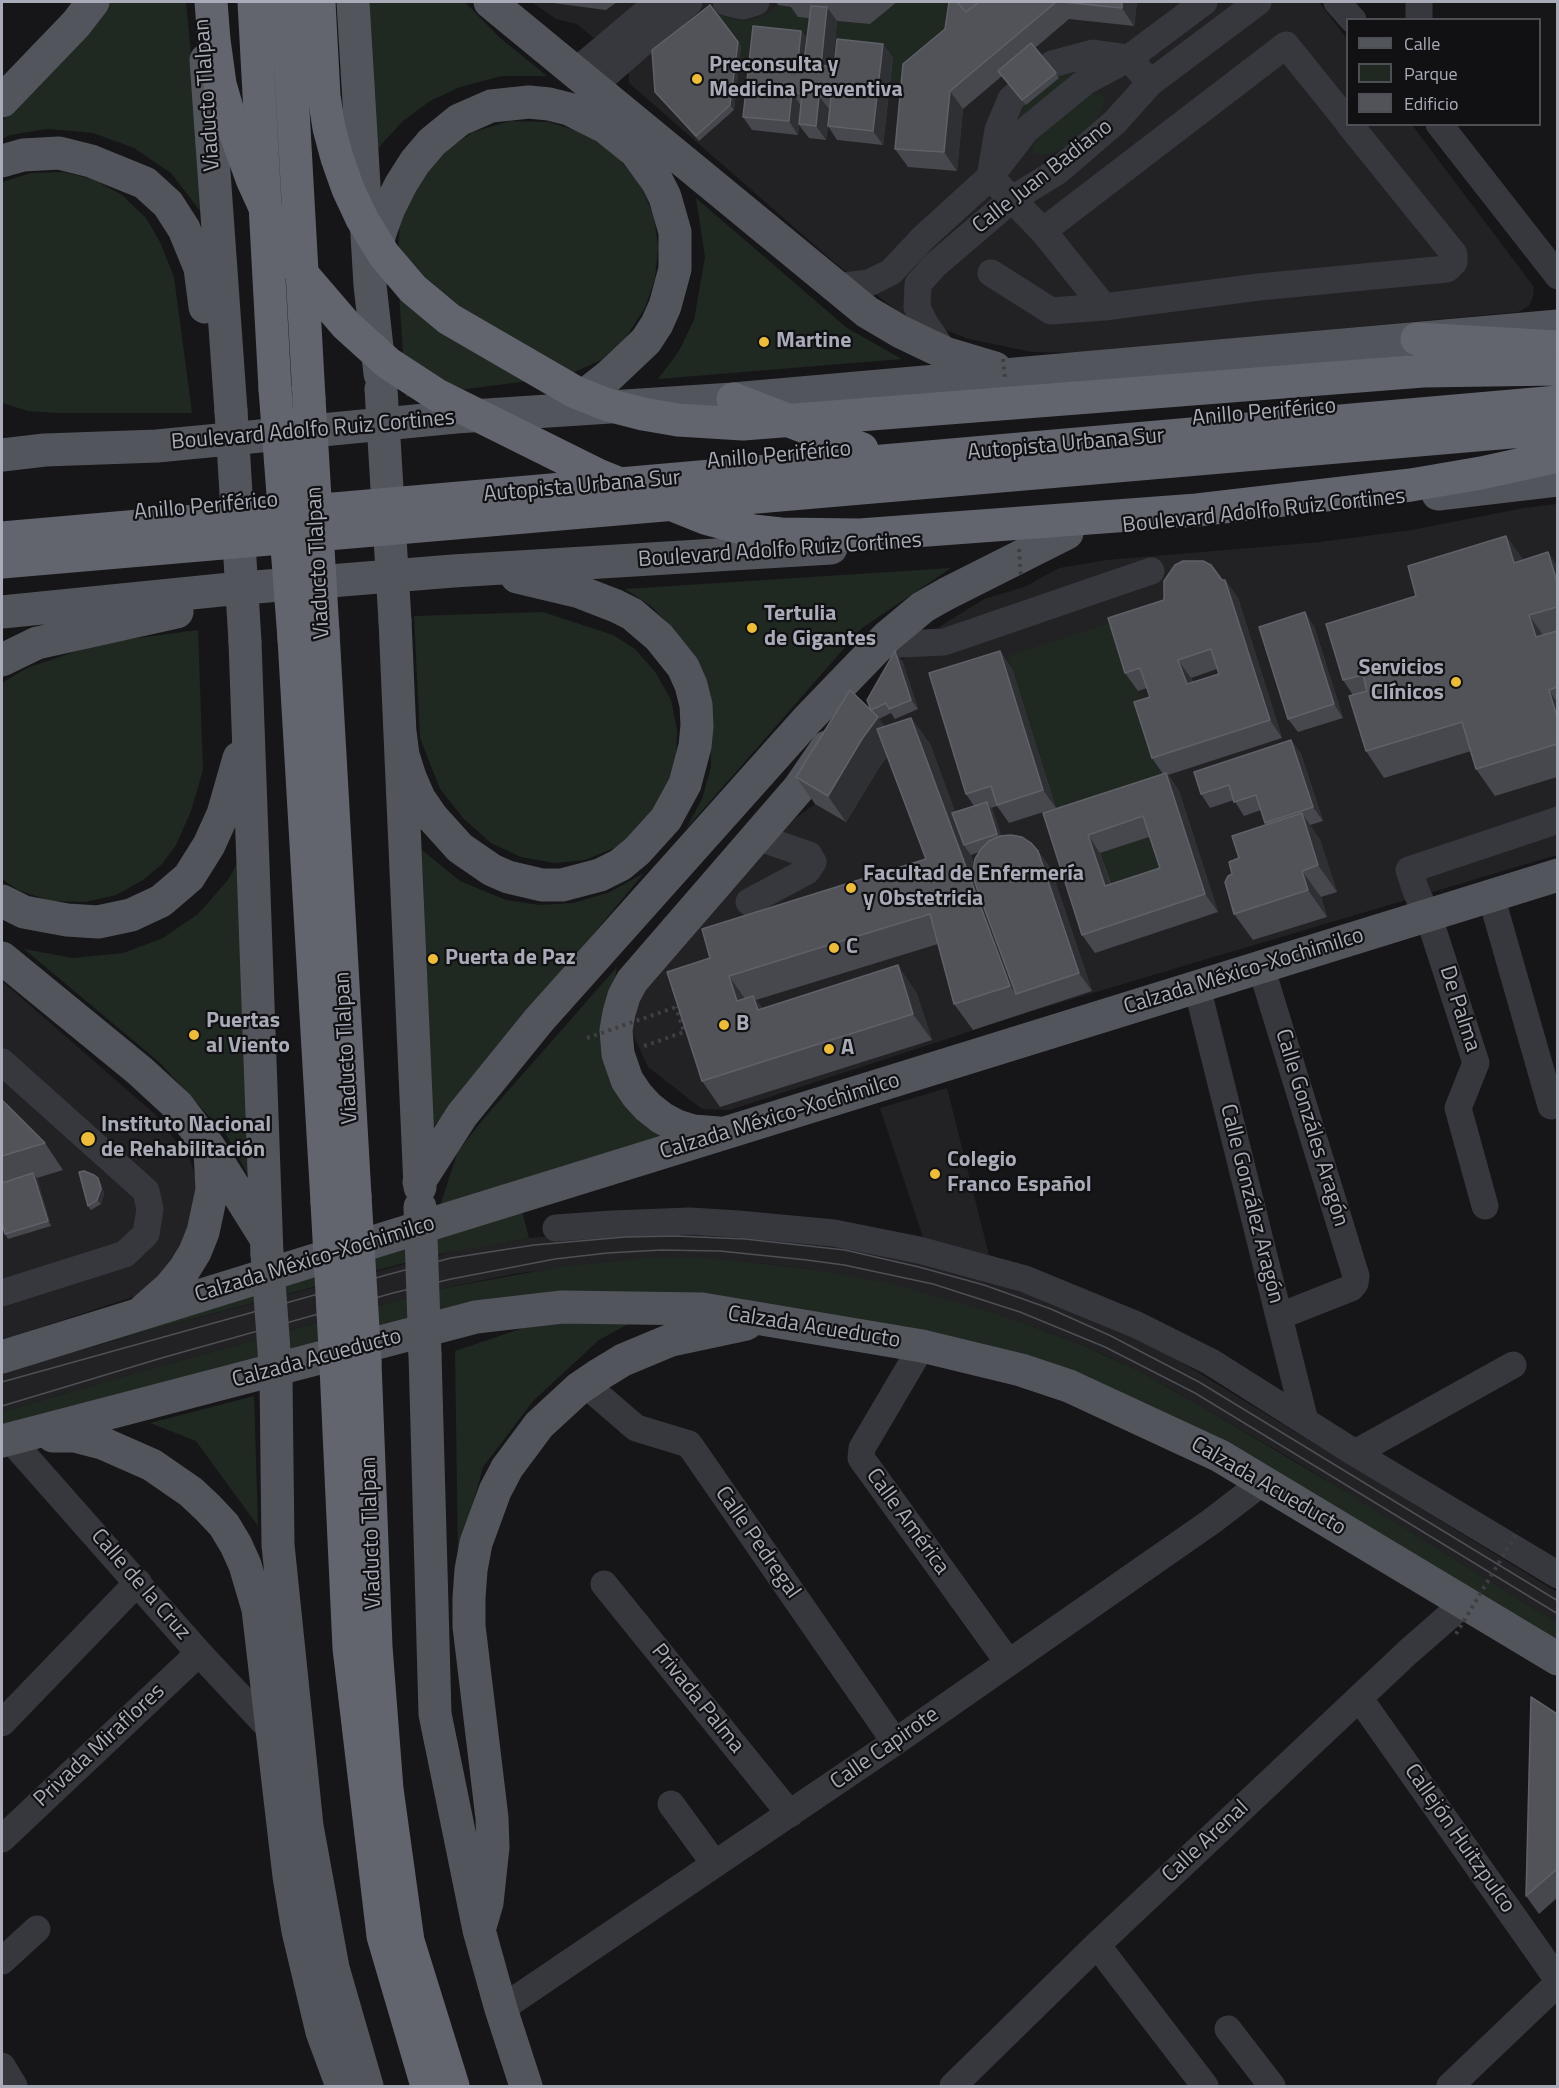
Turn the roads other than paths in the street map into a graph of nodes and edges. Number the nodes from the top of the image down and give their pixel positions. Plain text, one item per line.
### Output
1 (93, 2) edge
2 (201, 2) edge
3 (211, 2) edge
4 (254, 2) edge
5 (287, 2) edge
6 (319, 2) edge
7 (353, 2) edge
8 (490, 2) edge
9 (634, 2) edge
10 (658, 2) edge
11 (689, 2) edge
12 (726, 2) edge
13 (756, 2) edge
14 (1204, 2) edge
15 (1258, 2) edge
16 (1337, 2) edge
17 (1419, 2) edge
18 (1351, 18) edge
19 (1419, 18) edge
20 (1129, 58) junction
21 (576, 72) junction
22 (1150, 83) junction
23 (2, 101) edge
24 (1346, 120) edge
25 (1350, 126) edge
26 (1441, 126) edge
27 (2, 161) edge
28 (990, 177) junction
29 (1011, 200) junction
30 (1043, 231) junction
31 (991, 273) dead end
32 (1557, 276) edge
33 (370, 285) junction
34 (836, 286) junction
35 (1104, 307) junction
36 (1557, 326) edge
37 (1417, 339) junction
38 (1557, 347) edge
39 (945, 353) junction
40 (1557, 369) edge
41 (1014, 374) junction
42 (1557, 388) edge
43 (733, 399) junction
44 (231, 400) junction
45 (1557, 402) edge
46 (558, 411) junction
47 (1557, 428) edge
48 (2, 436) edge
49 (1557, 441) edge
50 (862, 449) junction
51 (45, 450) junction
52 (2, 455) edge
53 (1557, 456) edge
54 (1557, 467) edge
55 (1557, 480) edge
56 (1472, 491) junction
57 (2, 526) edge
58 (1067, 533) junction
59 (2, 538) edge
60 (2, 562) edge
61 (495, 569) junction
62 (1151, 571) dead end
63 (2, 576) edge
64 (231, 589) junction
65 (2, 612) edge
66 (308, 635) junction
67 (876, 648) junction
68 (2, 660) edge
69 (246, 709) junction
70 (400, 732) junction
71 (1557, 820) edge
72 (757, 837) junction
73 (1557, 875) edge
74 (1491, 896) junction
75 (2, 901) edge
76 (749, 903) dead end
77 (1428, 915) junction
78 (2, 958) edge
79 (1261, 967) junction
80 (1197, 987) junction
81 (2, 1062) edge
82 (1551, 1106) dead end
83 (727, 1133) junction
84 (209, 1147) junction
85 (420, 1195) junction
86 (1485, 1206) dead end
87 (556, 1228) dead end
88 (266, 1246) junction
89 (2, 1293) edge
90 (138, 1314) junction
91 (1280, 1316) junction
92 (765, 1321) junction
93 (922, 1346) junction
94 (2, 1356) edge
95 (351, 1365) junction
96 (1513, 1365) dead end
97 (585, 1384) junction
98 (1305, 1421) junction
99 (5, 1440) edge
100 (1355, 1453) junction
101 (1264, 1481) junction
102 (1557, 1575) edge
103 (138, 1582) junction
104 (604, 1584) dead end
105 (1460, 1618) junction
106 (199, 1653) junction
107 (1557, 1659) edge
108 (1008, 1662) junction
109 (1360, 1699) junction
110 (2, 1723) edge
111 (272, 1731) junction
112 (895, 1742) junction
113 (670, 1804) dead end
114 (790, 1814) junction
115 (2, 1839) edge
116 (714, 1863) junction
117 (37, 1929) dead end
118 (479, 1930) junction
119 (1097, 1945) junction
120 (2, 1961) edge
121 (1557, 1981) edge
122 (501, 2009) junction
123 (1228, 2029) dead end
124 (2, 2066) edge
125 (14, 2086) edge
126 (342, 2086) edge
127 (367, 2086) edge
128 (427, 2086) edge
129 (453, 2086) edge
130 (526, 2086) edge
131 (954, 2086) edge
132 (1205, 2086) edge
133 (1272, 2086) edge
134 (1450, 2086) edge

1 - 23 main road
2 - 44 main road, Viaducto Tlalpan
3 - 53 highway, bridge
4 - 66 highway, Viaducto Tlalpan, bridge
5 - 66 highway, Viaducto Tlalpan, bridge
6 - 40 highway, bridge
7 - 33 main road
8 - 21 main road
9 - 21 street
10 - 21 street
11 - 21 street
12 - 13 street
14 - 20 street, Calle Juan Badiano
15 - 22 street, Calle Juan Badiano
16 - 18 street
17 - 19 street
20 - 22 street
20 - 28 street, Calle Juan Badiano
21 - 34 main road
22 - 29 street, Calle Juan Badiano
24 - 30 street
25 - 35 street
26 - 32 street
27 - 44 main road
28 - 29 street
28 - 34 street, Calle Juan Badiano
29 - 30 street
29 - 39 street, Calle Juan Badiano
30 - 35 street
31 - 35 street
33 - 46 main road
33 - 70 main road, bridge
34 - 39 main road
36 - 37 main road, Boulevard Adolfo Ruiz Cortines
37 - 38 highway
37 - 41 main road, Boulevard Adolfo Ruiz Cortines
39 - 41 main road
41 - 43 main road, Boulevard Adolfo Ruiz Cortines
42 - 50 highway, Anillo Periférico
43 - 46 main road, Boulevard Adolfo Ruiz Cortines
43 - 50 highway
44 - 69 main road, Viaducto Tlalpan, bridge
45 - 59 highway, Autopista Urbana Sur, bridge
46 - 51 main road, Boulevard Adolfo Ruiz Cortines
47 - 60 highway, Autopista Urbana Sur, bridge
48 - 51 main road
49 - 63 highway
50 - 57 highway, Anillo Periférico
51 - 52 main road, Boulevard Adolfo Ruiz Cortines
54 - 56 highway
55 - 56 main road, Boulevard Adolfo Ruiz Cortines
56 - 58 main road, Boulevard Adolfo Ruiz Cortines
58 - 61 main road, Boulevard Adolfo Ruiz Cortines
58 - 67 main road
61 - 64 main road, Boulevard Adolfo Ruiz Cortines
61 - 70 main road
62 - 67 street
64 - 65 main road, Boulevard Adolfo Ruiz Cortines
64 - 68 main road
66 - 95 highway, Viaducto Tlalpan, bridge
67 - 72 main road
67 - 85 main road
69 - 75 main road
69 - 88 main road, Viaducto Tlalpan
70 - 85 main road
71 - 77 street, De Palma
72 - 76 street
72 - 83 main road
73 - 74 main road, Calzada México-Xochimilco
74 - 77 main road, Calzada México-Xochimilco
74 - 82 street
77 - 79 main road, Calzada México-Xochimilco
77 - 86 street, De Palma
78 - 84 main road
79 - 80 main road, Calzada México-Xochimilco
79 - 91 street, Calle Gonzáles Aragón
80 - 83 main road, Calzada México-Xochimilco
80 - 91 street, Calle González Aragón
81 - 89 street
83 - 90 main road, Calzada México-Xochimilco
84 - 88 main road
84 - 90 main road
85 - 118 main road, bridge
87 - 98 street
88 - 127 main road, Viaducto Tlalpan, bridge
90 - 94 main road, Calzada México-Xochimilco
91 - 98 street, Calle González Aragón
92 - 93 main road, Calzada Acueducto
92 - 97 main road
92 - 99 main road, Calzada Acueducto
93 - 101 main road, Calzada Acueducto
93 - 108 street, Calle América
95 - 128 highway, Viaducto Tlalpan
95 - 129 highway, Viaducto Tlalpan
96 - 100 street
97 - 112 street, Calle Pedregal
97 - 118 main road
98 - 100 street
99 - 103 street, Calle de la Cruz
99 - 111 main road
100 - 102 street
101 - 105 main road, Calzada Acueducto
101 - 108 street, Calle Capirote
103 - 106 street, Calle de la Cruz
103 - 110 street
104 - 114 street, Privada Palma
105 - 107 main road, Calzada Acueducto
105 - 109 street, Calle Arenal
106 - 111 street, Calle de la Cruz
106 - 115 street, Privada Miraflores
108 - 112 street, Calle Capirote
109 - 119 street, Calle Arenal
109 - 121 street, Callejón Huitzpulco
111 - 126 main road
112 - 114 street, Calle Capirote
113 - 116 street
114 - 116 street, Calle Capirote
116 - 122 street, Calle Capirote
117 - 120 street
118 - 122 main road
119 - 131 street, Calle Arenal
119 - 132 street
121 - 134 street
122 - 130 main road
123 - 133 street
124 - 125 street

